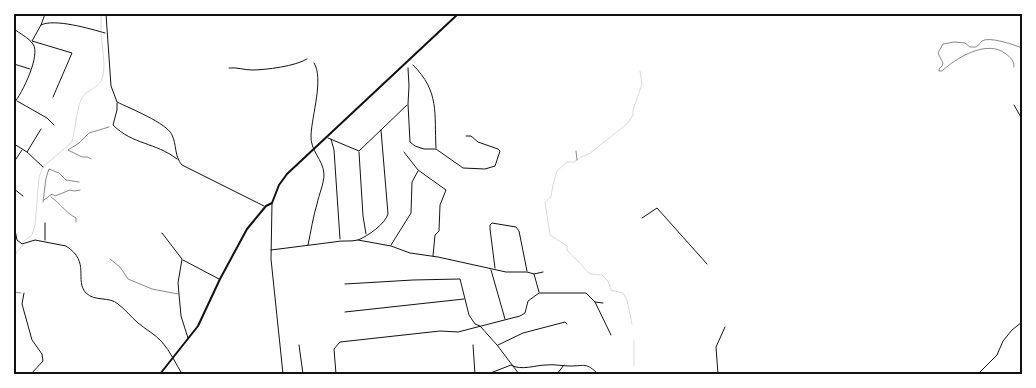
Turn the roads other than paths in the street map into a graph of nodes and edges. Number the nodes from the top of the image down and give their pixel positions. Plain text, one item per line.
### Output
1 (45, 14) edge
2 (106, 14) edge
3 (458, 14) edge
4 (41, 26) junction
5 (14, 29) edge
6 (106, 34) junction
7 (32, 41) junction
8 (307, 59) dead end
9 (314, 63) dead end
10 (14, 64) edge
11 (413, 65) dead end
12 (228, 68) dead end
13 (408, 68) dead end
14 (31, 70) junction
15 (53, 97) dead end
16 (16, 100) junction
17 (117, 102) junction
18 (14, 104) edge
19 (408, 104) junction
20 (1014, 105) dead end
21 (1022, 119) edge
22 (54, 125) dead end
23 (42, 129) dead end
24 (381, 130) junction
25 (466, 136) dead end
26 (326, 137) junction
27 (331, 139) junction
28 (14, 144) edge
29 (22, 149) junction
30 (313, 149) junction
31 (436, 149) junction
32 (359, 151) junction
33 (27, 152) junction
34 (404, 152) dead end
35 (177, 159) junction
36 (14, 162) edge
37 (43, 167) dead end
38 (418, 170) junction
39 (14, 189) edge
40 (24, 196) dead end
41 (272, 203) junction
42 (266, 206) junction
43 (642, 218) dead end
44 (45, 223) dead end
45 (14, 225) edge
46 (162, 233) dead end
47 (366, 234) junction
48 (340, 240) junction
49 (357, 240) junction
50 (45, 241) junction
51 (308, 246) junction
52 (391, 246) junction
53 (271, 250) junction
54 (433, 257) junction
55 (110, 259) dead end
56 (182, 259) junction
57 (707, 264) dead end
58 (490, 269) junction
59 (495, 269) junction
60 (527, 272) junction
61 (543, 272) dead end
62 (534, 274) junction
63 (220, 280) junction
64 (345, 284) dead end
65 (539, 293) junction
66 (24, 294) road end
67 (179, 295) junction
68 (464, 299) junction
69 (595, 302) junction
70 (603, 303) dead end
71 (346, 312) dead end
72 (505, 319) junction
73 (1022, 322) edge
74 (567, 324) dead end
75 (480, 326) junction
76 (725, 327) dead end
77 (611, 336) dead end
78 (188, 339) junction
79 (299, 345) dead end
80 (473, 345) dead end
81 (497, 345) junction
82 (173, 358) junction
83 (511, 365) junction
84 (564, 365) junction
85 (336, 371) junction
86 (31, 374) edge
87 (160, 374) edge
88 (182, 374) edge
89 (283, 374) edge
90 (303, 374) edge
91 (336, 374) edge
92 (339, 374) edge
93 (475, 374) edge
94 (488, 374) edge
95 (519, 374) edge
96 (557, 374) edge
97 (598, 374) edge
98 (718, 374) edge
99 (978, 374) edge

1 - 4 street
2 - 6 street
3 - 26 main road
4 - 6 street
4 - 7 street
5 - 7 street
6 - 17 street
7 - 14 street
7 - 15 street
8 - 12 street
9 - 30 street
10 - 14 street
11 - 31 street
13 - 19 street
14 - 16 street
16 - 18 street
16 - 22 street
17 - 35 street
17 - 35 street
19 - 24 street
19 - 31 street
20 - 21 street
23 - 33 street
24 - 32 street
24 - 47 street
25 - 31 street
26 - 27 street
26 - 30 main road
27 - 32 street
27 - 48 street
28 - 29 street
29 - 33 street
29 - 36 street
30 - 41 main road
30 - 51 street
32 - 47 street
33 - 37 street
34 - 38 street
35 - 42 street
38 - 52 street
38 - 54 street
39 - 40 street
41 - 42 main road
41 - 53 street
42 - 63 main road
43 - 57 street
44 - 50 street
45 - 50 street
46 - 56 street
47 - 49 street
48 - 49 street
48 - 51 street
49 - 52 street
50 - 82 street
51 - 53 street
52 - 54 street
53 - 89 street
54 - 58 street
55 - 67 lane
56 - 63 street
56 - 67 street
58 - 59 street
58 - 72 street
59 - 60 street
59 - 60 street
60 - 62 street
61 - 62 street
62 - 65 street
63 - 78 main road
64 - 68 street
65 - 69 street
65 - 72 street
66 - 86 street
67 - 78 street
68 - 71 street
68 - 75 street
69 - 70 street
69 - 77 street
72 - 75 street
73 - 99 street
74 - 81 street
75 - 81 street
75 - 85 street
76 - 98 street
78 - 82 main road
79 - 90 street
80 - 93 street
81 - 83 street
82 - 87 main road
82 - 88 street
83 - 84 street
83 - 94 street
83 - 95 street
84 - 96 street
84 - 97 street
85 - 91 street
85 - 92 street

